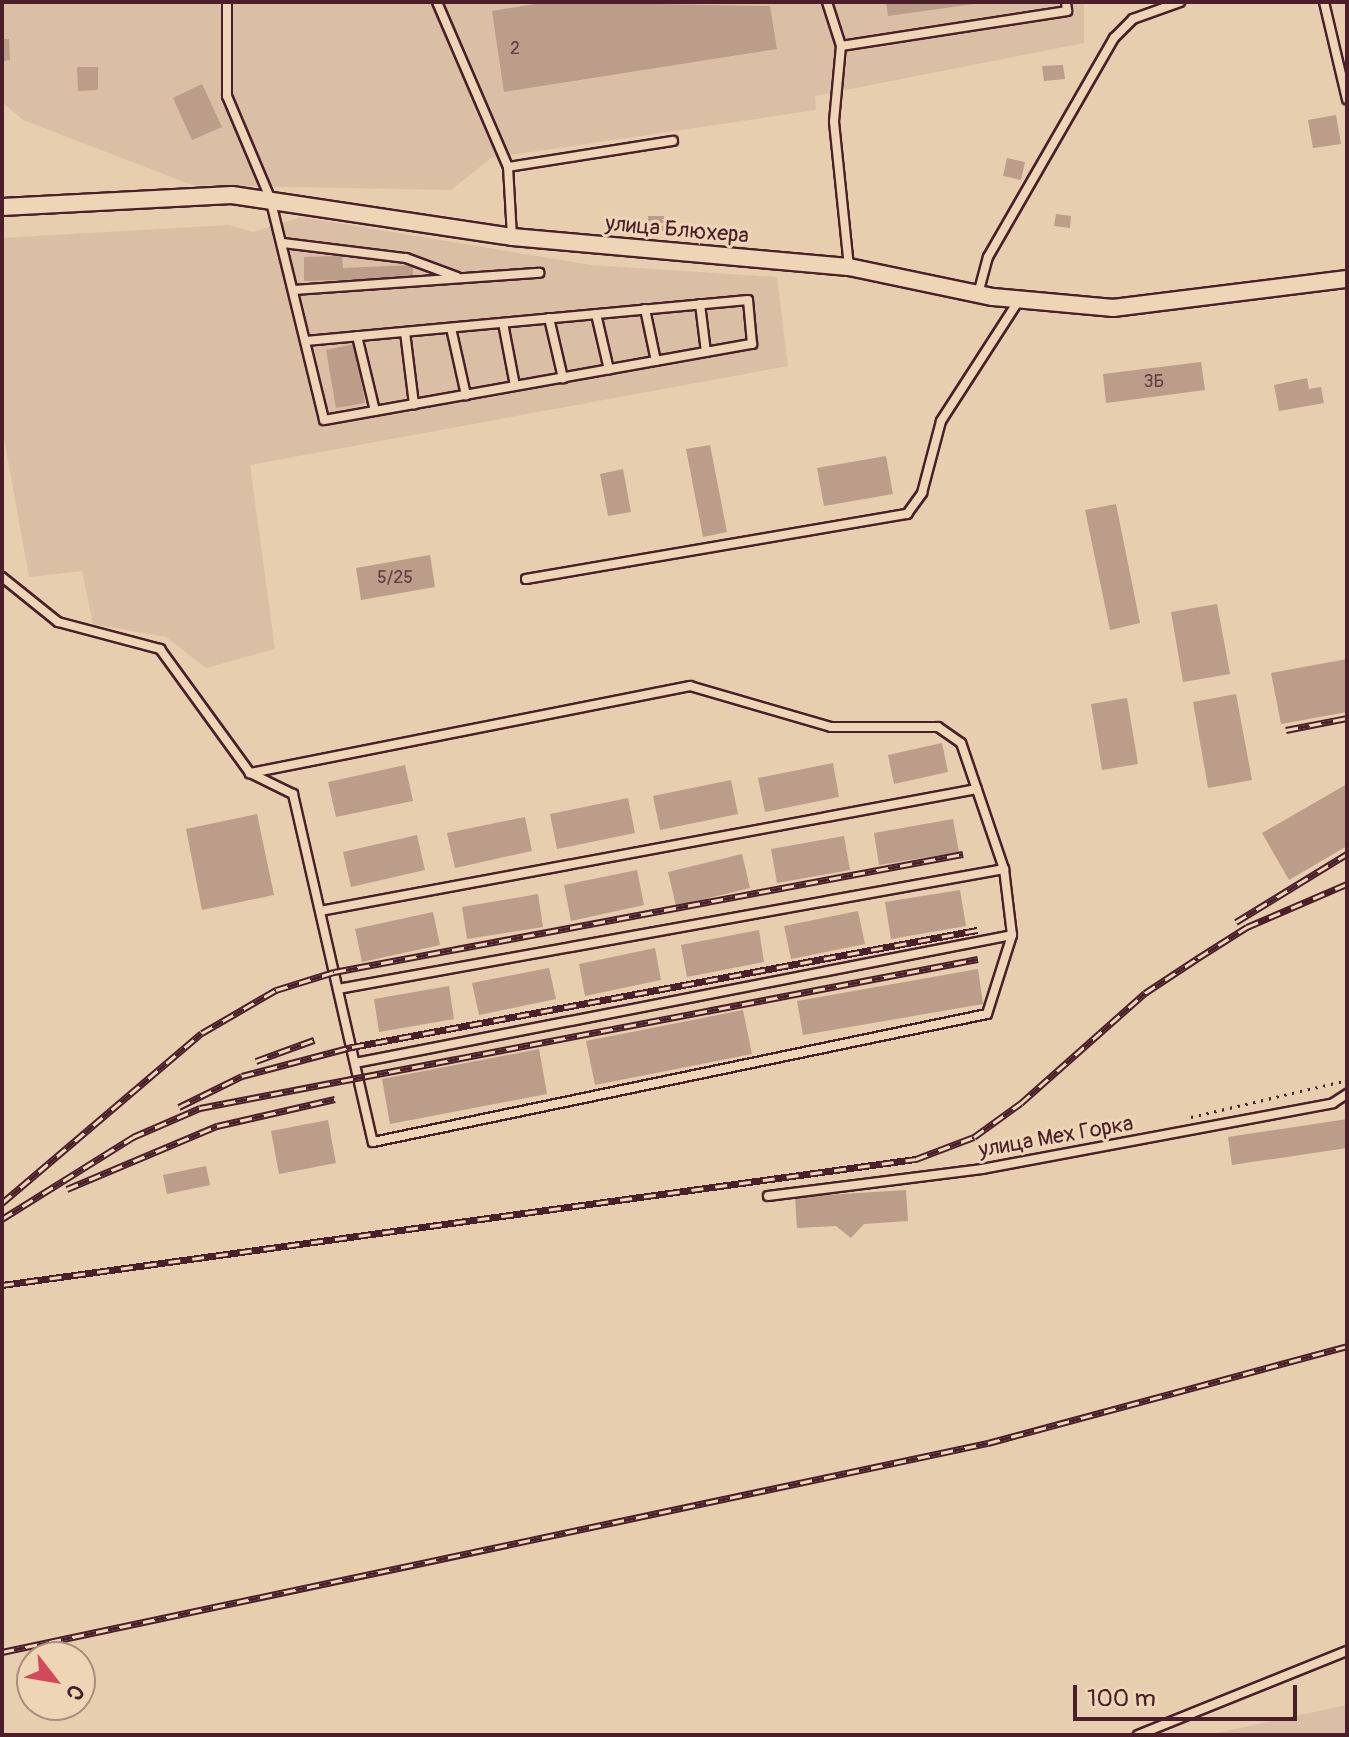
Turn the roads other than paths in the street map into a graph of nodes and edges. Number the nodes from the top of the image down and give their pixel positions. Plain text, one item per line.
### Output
1 (227, 2) edge
2 (437, 2) edge
3 (827, 2) edge
4 (1066, 2) edge
5 (1180, 2) edge
6 (1324, 2) edge
7 (841, 46) junction
8 (1347, 99) edge
9 (673, 141) dead end
10 (508, 167) junction
11 (270, 198) junction
12 (2, 207) edge
13 (512, 237) junction
14 (283, 243) junction
15 (849, 267) junction
16 (539, 273) dead end
17 (462, 279) junction
18 (1347, 279) edge
19 (294, 290) junction
20 (978, 294) junction
21 (1019, 300) junction
22 (700, 304) junction
23 (645, 309) junction
24 (596, 314) junction
25 (549, 318) junction
26 (503, 323) junction
27 (451, 328) junction
28 (405, 332) junction
29 (357, 336) junction
30 (306, 341) junction
31 (706, 352) junction
32 (656, 361) junction
33 (609, 370) junction
34 (563, 378) junction
35 (515, 386) junction
36 (466, 395) junction
37 (414, 404) junction
38 (375, 411) junction
39 (2, 577) edge
40 (526, 579) dead end
41 (250, 773) junction
42 (977, 789) junction
43 (1004, 869) junction
44 (320, 911) junction
45 (1012, 935) junction
46 (338, 989) junction
47 (355, 1063) junction
48 (1347, 1094) edge
49 (768, 1196) dead end
50 (1347, 1651) edge
51 (1138, 1735) edge

1 - 11 lane
2 - 10 lane
3 - 7 lane
4 - 7 lane
5 - 20 lane
6 - 8 lane
7 - 15 lane
9 - 10 lane
10 - 13 lane
11 - 12 street, улица Блюхера
11 - 13 street, улица Блюхера
11 - 14 lane
13 - 15 street, улица Блюхера
14 - 17 lane
14 - 19 lane
15 - 20 street, улица Блюхера
16 - 17 lane
17 - 19 lane
18 - 21 street, улица Блюхера
19 - 30 lane
20 - 21 street, улица Блюхера
21 - 40 lane
22 - 23 lane
22 - 31 lane
22 - 31 lane
23 - 24 lane
23 - 32 lane
24 - 25 lane
24 - 33 lane
25 - 26 lane
25 - 34 lane
26 - 27 lane
26 - 35 lane
27 - 28 lane
27 - 36 lane
28 - 29 lane
28 - 37 lane
29 - 30 lane
29 - 38 lane
30 - 38 lane
31 - 32 lane
32 - 33 lane
33 - 34 lane
34 - 35 lane
35 - 36 lane
36 - 37 lane
37 - 38 lane
39 - 41 lane
41 - 42 lane
41 - 44 lane
42 - 43 lane
42 - 44 lane
43 - 45 lane
43 - 46 lane
44 - 46 lane
45 - 47 lane
45 - 47 lane
46 - 47 lane
48 - 49 lane, улица Мех Горка
50 - 51 lane

